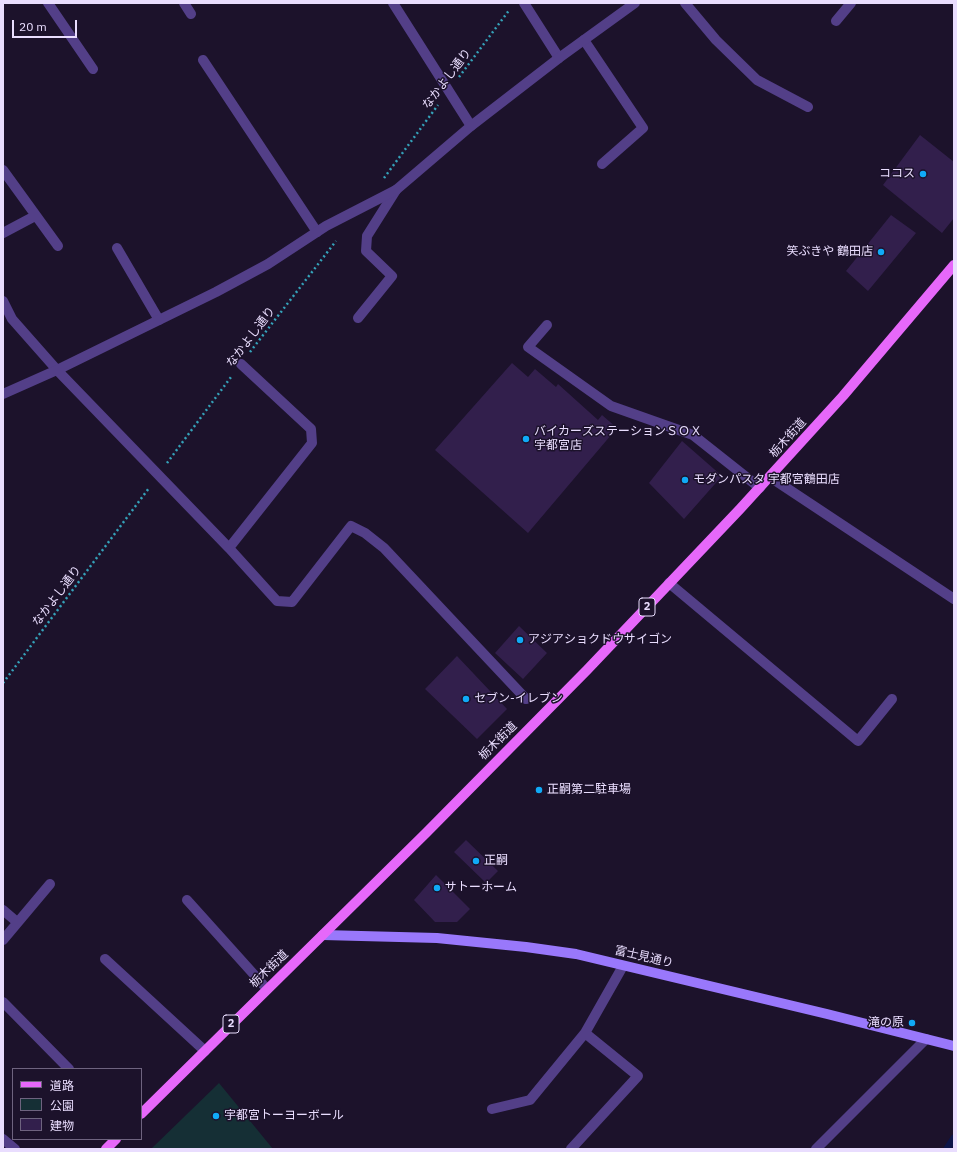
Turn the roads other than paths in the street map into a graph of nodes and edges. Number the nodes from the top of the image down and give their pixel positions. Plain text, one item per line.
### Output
1 (48, 3) edge
2 (184, 3) edge
3 (393, 3) edge
4 (524, 3) edge
5 (635, 3) edge
6 (685, 3) edge
7 (851, 3) edge
8 (191, 14) dead end
9 (836, 21) dead end
10 (584, 40) junction
11 (559, 58) junction
12 (203, 60) dead end
13 (93, 69) dead end
14 (808, 107) dead end
15 (471, 126) junction
16 (602, 164) dead end
17 (3, 170) edge
18 (396, 190) junction
19 (35, 216) junction
20 (317, 232) junction
21 (3, 233) edge
22 (58, 246) dead end
23 (117, 248) dead end
24 (954, 265) edge
25 (3, 301) edge
26 (358, 318) dead end
27 (159, 320) junction
28 (547, 325) dead end
29 (241, 364) road end
30 (57, 370) junction
31 (3, 394) edge
32 (770, 477) junction
33 (760, 488) junction
34 (229, 548) junction
35 (669, 583) junction
36 (954, 599) edge
37 (526, 699) dead end
38 (892, 700) dead end
39 (50, 884) dead end
40 (187, 900) dead end
41 (3, 910) edge
42 (17, 922) junction
43 (323, 935) junction
44 (3, 940) edge
45 (105, 959) dead end
46 (623, 966) junction
47 (267, 989) junction
48 (3, 1003) edge
49 (585, 1034) junction
50 (926, 1039) junction
51 (954, 1046) edge
52 (205, 1051) junction
53 (68, 1068) edge
54 (492, 1109) dead end
55 (142, 1113) edge
56 (3, 1139) edge
57 (115, 1140) edge
58 (15, 1149) edge
59 (106, 1149) edge
60 (571, 1149) edge
61 (816, 1149) edge

1 - 13 street
2 - 8 street
3 - 15 street
4 - 11 street
5 - 10 street
6 - 14 street
7 - 9 street
10 - 11 street
10 - 16 street
11 - 15 street
12 - 20 street
15 - 18 street
17 - 19 street
18 - 20 street
18 - 26 street
19 - 21 street
19 - 22 street
20 - 27 street
23 - 27 street
24 - 32 main road, 栃木街道 / 2
25 - 30 street
27 - 30 street
28 - 33 street
29 - 34 street
30 - 31 street
30 - 34 street
32 - 33 main road, 栃木街道 / 2
32 - 36 street
33 - 35 main road, 栃木街道 / 2
34 - 37 street
35 - 38 street
35 - 43 main road, 栃木街道 / 2
39 - 42 street
40 - 47 street
41 - 42 street
42 - 44 street
43 - 46 street, 富士見通り
43 - 47 main road, 栃木街道 / 2
45 - 52 street
46 - 49 street
46 - 50 street, 富士見通り
47 - 52 main road, 栃木街道 / 2
48 - 53 street
49 - 54 street
49 - 60 street
50 - 51 street, 富士見通り
50 - 61 street
52 - 55 main road, 栃木街道 / 2
56 - 58 street
57 - 59 main road

